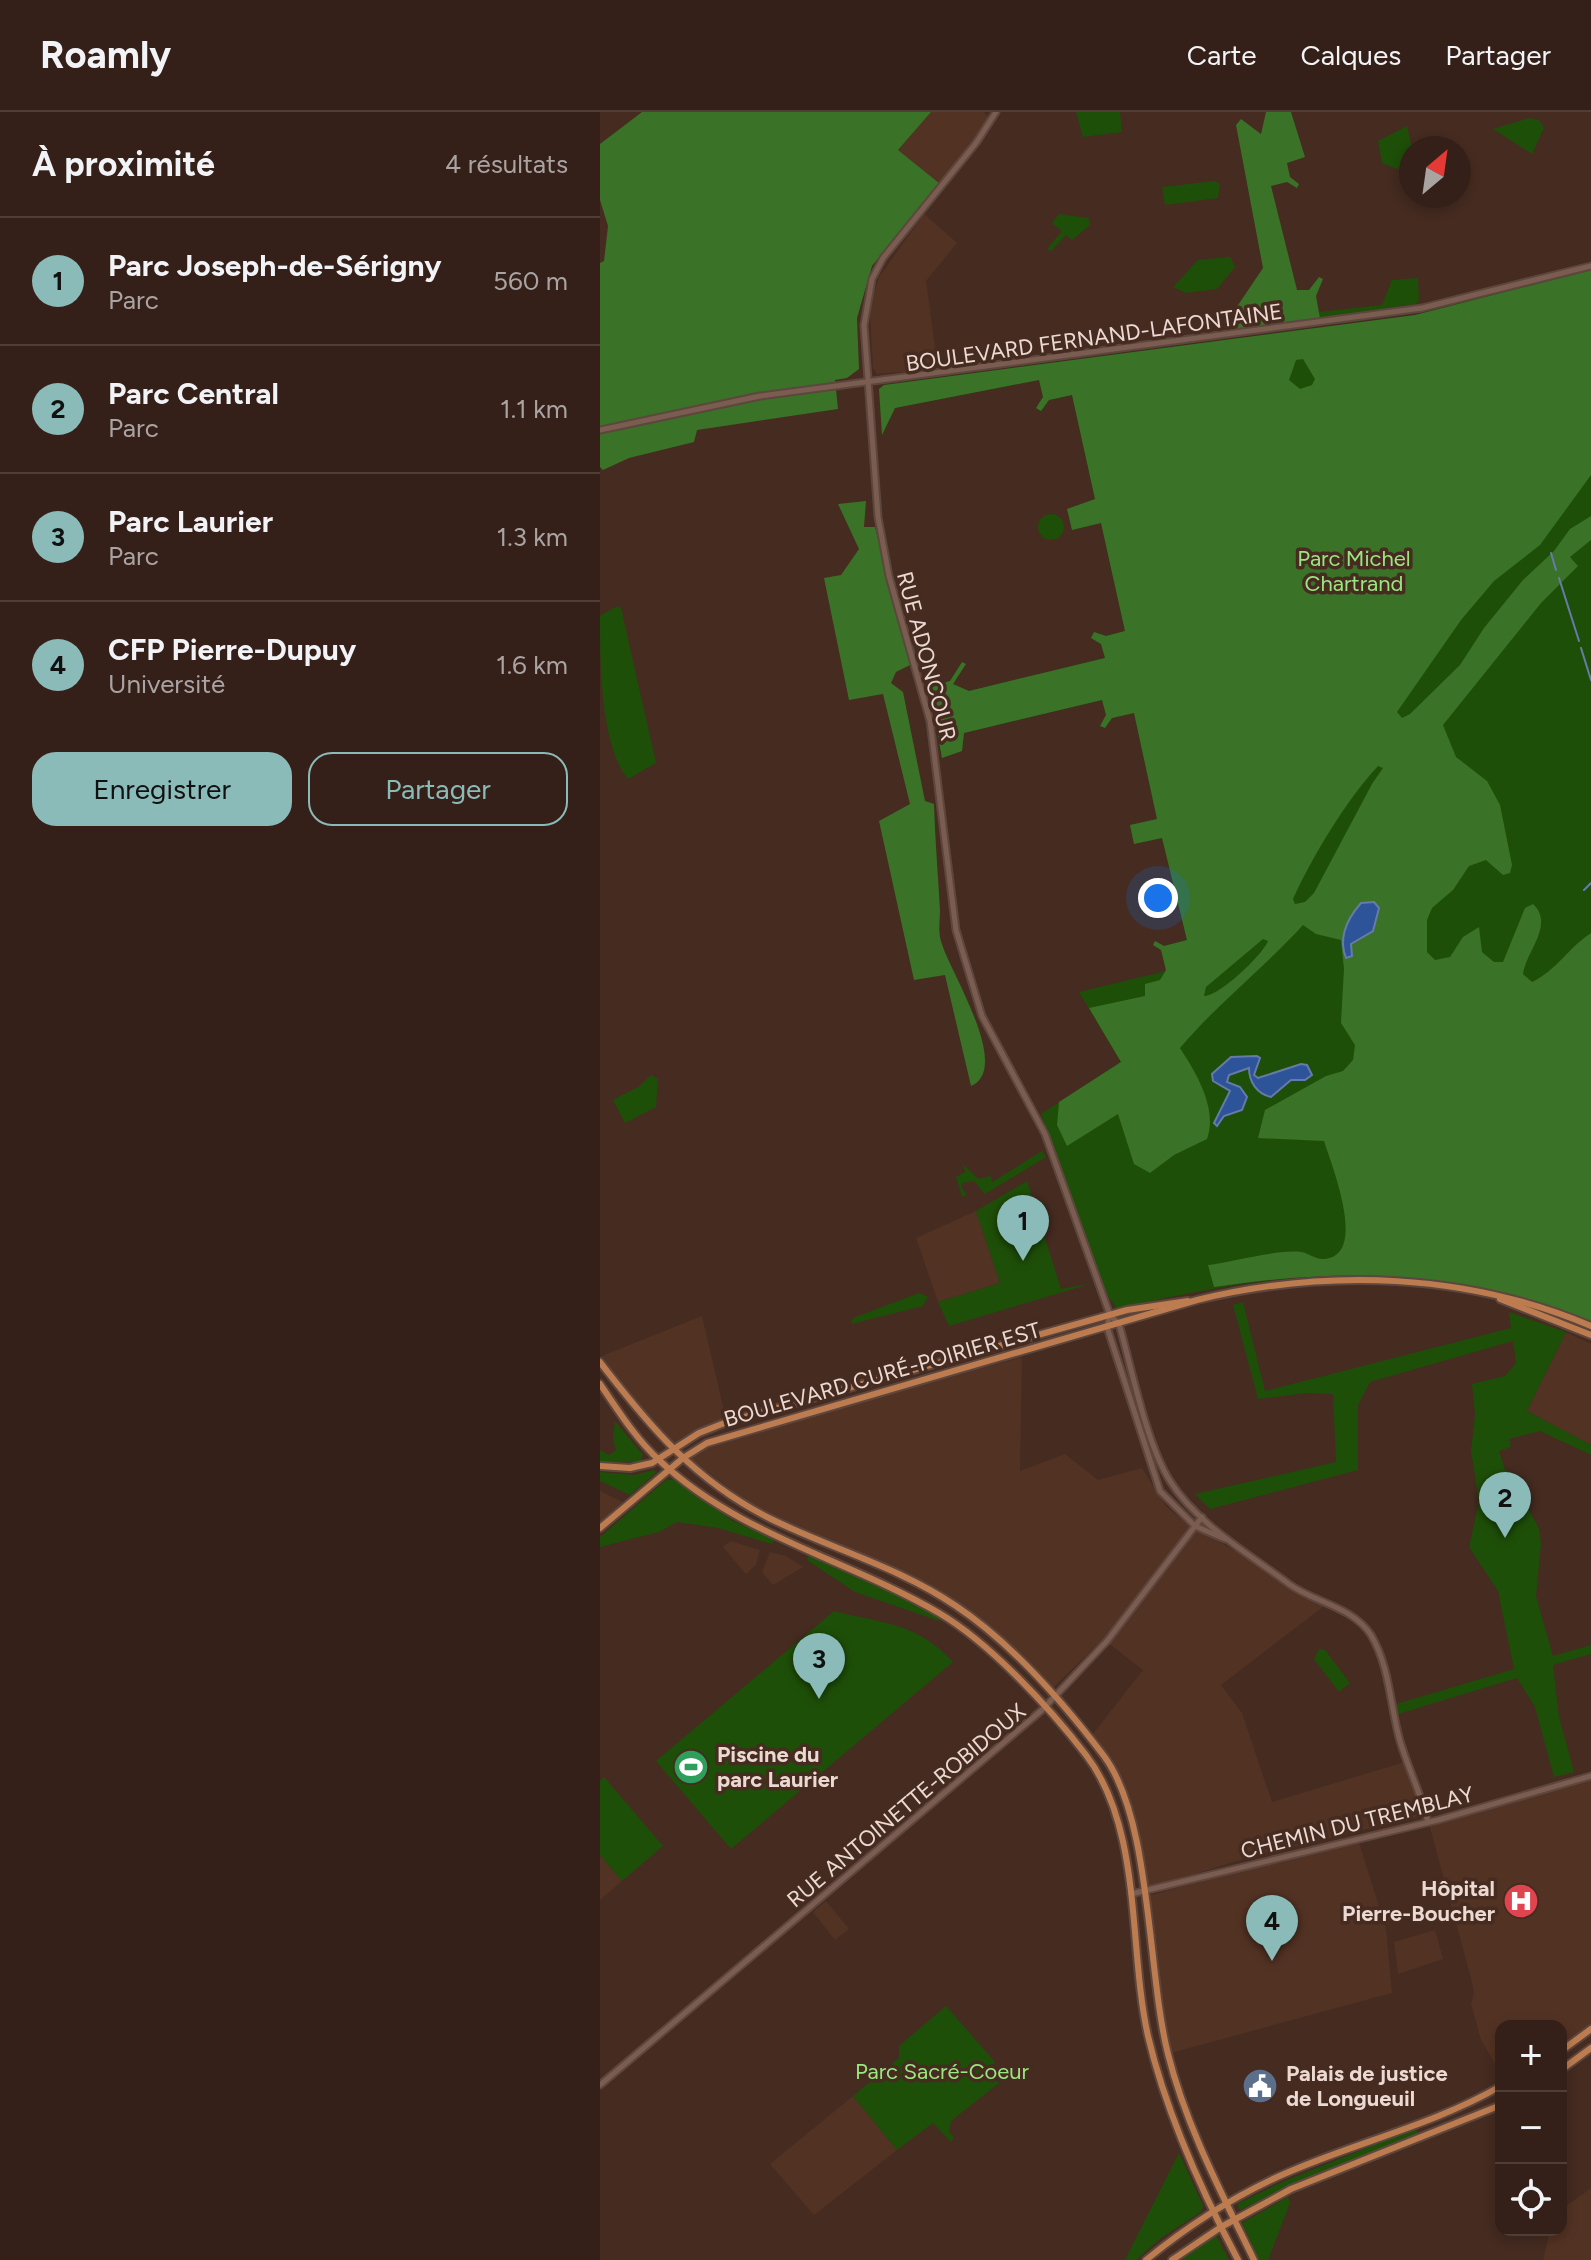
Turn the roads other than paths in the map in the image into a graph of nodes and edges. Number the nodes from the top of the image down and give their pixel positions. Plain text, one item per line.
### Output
1 (996, 112) edge
2 (1591, 266) edge
3 (868, 383) junction
4 (600, 430) edge
5 (1493, 1296) junction
6 (1197, 1300) junction
7 (1110, 1315) junction
8 (1119, 1324) junction
9 (1591, 1326) edge
10 (1107, 1327) junction
11 (1591, 1335) edge
12 (600, 1362) edge
13 (600, 1384) edge
14 (672, 1451) junction
15 (683, 1458) junction
16 (659, 1460) junction
17 (600, 1466) edge
18 (670, 1469) junction
19 (1202, 1517) junction
20 (1195, 1526) junction
21 (600, 1528) edge
22 (1230, 1541) junction
23 (1054, 1697) junction
24 (1044, 1708) junction
25 (1591, 1776) edge
26 (1428, 1822) junction
27 (1143, 1892) junction
28 (1130, 1894) junction
29 (1591, 2029) edge
30 (1567, 2047) edge
31 (1591, 2048) edge
32 (1567, 2066) edge
33 (600, 2085) edge
34 (1495, 2089) edge
35 (1495, 2107) edge
36 (1226, 2203) junction
37 (1213, 2212) junction
38 (1234, 2219) junction
39 (1221, 2227) junction
40 (1146, 2260) edge
41 (1172, 2260) edge
42 (1238, 2260) edge
43 (1254, 2260) edge

1 - 3 street, RUE ADONCOUR
2 - 3 street, BOULEVARD FERNAND-LAFONTAINE
3 - 4 street, BOULEVARD FERNAND-LAFONTAINE
3 - 7 street, RUE ADONCOUR
5 - 6 main road, BOULEVARD CURÉ-POIRIER EST
5 - 9 main road, BOULEVARD CURÉ-POIRIER EST
5 - 11 main road, BOULEVARD CURÉ-POIRIER EST
6 - 7 main road, BOULEVARD CURÉ-POIRIER EST
6 - 8 main road, BOULEVARD CURÉ-POIRIER EST
7 - 8 street, RUE ADONCOUR
7 - 10 street
7 - 14 main road, BOULEVARD CURÉ-POIRIER EST
8 - 10 main road, BOULEVARD CURÉ-POIRIER EST
8 - 19 street, RUE ADONCOUR
10 - 15 main road, BOULEVARD CURÉ-POIRIER EST
10 - 20 street, RUE ADONCOUR
12 - 14 main road
13 - 16 main road
14 - 15 main road
14 - 16 main road, BOULEVARD CURÉ-POIRIER EST
15 - 18 main road, BOULEVARD CURÉ-POIRIER EST
15 - 23 main road
16 - 17 main road
16 - 18 main road
18 - 21 main road, BOULEVARD CURÉ-POIRIER EST
18 - 24 main road
19 - 20 street, RUE ANTOINETTE-ROBIDOUX
19 - 22 street, RUE ADONCOUR
20 - 22 street, RUE ADONCOUR
20 - 23 street, RUE ANTOINETTE-ROBIDOUX
22 - 26 street, RUE ADONCOUR
23 - 24 street, RUE ANTOINETTE-ROBIDOUX
23 - 27 main road
24 - 28 main road
24 - 33 street, RUE ANTOINETTE-ROBIDOUX
25 - 26 street, CHEMIN DU TREMBLAY
26 - 27 street, CHEMIN DU TREMBLAY
27 - 28 street, CHEMIN DU TREMBLAY
27 - 36 main road
28 - 37 main road
29 - 30 main road
31 - 32 main road
34 - 36 main road
35 - 38 main road
36 - 37 main road
36 - 38 main road
37 - 39 main road
37 - 40 main road
38 - 39 main road
38 - 43 main road
39 - 41 main road
39 - 42 main road

